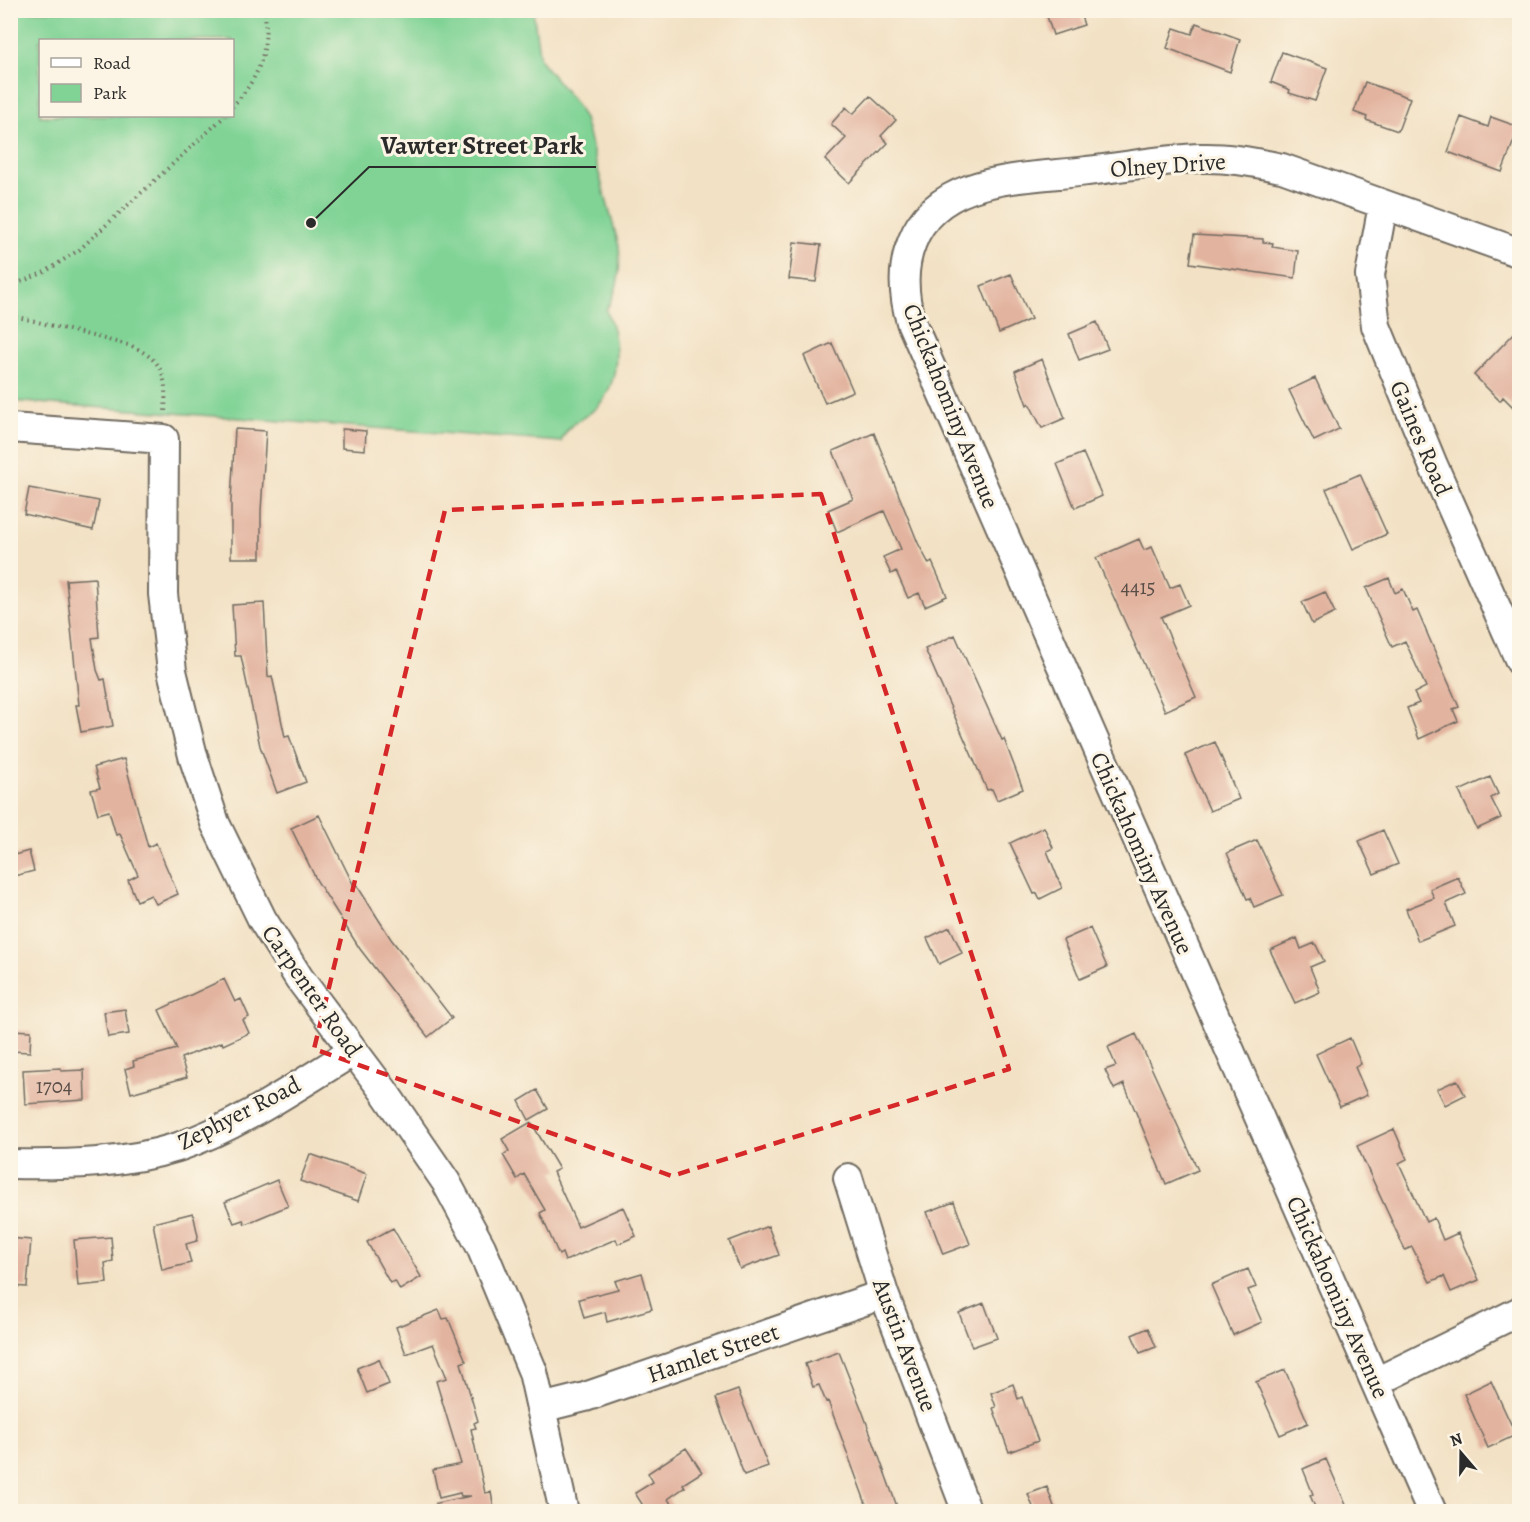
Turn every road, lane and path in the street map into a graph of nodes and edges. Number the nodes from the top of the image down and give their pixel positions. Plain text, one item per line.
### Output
1 (265, 10) edge
2 (234, 105) edge
3 (224, 117) edge
4 (949, 199) joint
5 (1383, 205) junction
6 (1520, 253) edge
7 (10, 286) edge
8 (10, 315) edge
9 (10, 428) edge
10 (164, 439) junction
11 (1520, 661) edge
12 (354, 1051) junction
13 (10, 1164) edge
14 (848, 1178) dead end
15 (884, 1294) junction
16 (1520, 1311) edge
17 (1376, 1382) junction
18 (541, 1408) junction
19 (564, 1512) edge
20 (967, 1512) edge
21 (1432, 1512) edge

1 - 2 path
3 - 7 path
4 - 5 street, Olney Drive
4 - 17 street, Chickahominy Avenue
5 - 6 street, Olney Drive
5 - 11 street, Gaines Road
8 - 10 path
9 - 10 street
10 - 12 street, Carpenter Road
12 - 13 street, Zephyer Road
12 - 18 street, Carpenter Road
14 - 15 street, Austin Avenue
15 - 18 street, Hamlet Street
15 - 20 street, Austin Avenue
16 - 17 street
17 - 21 street, Chickahominy Avenue
18 - 19 street, Carpenter Road

